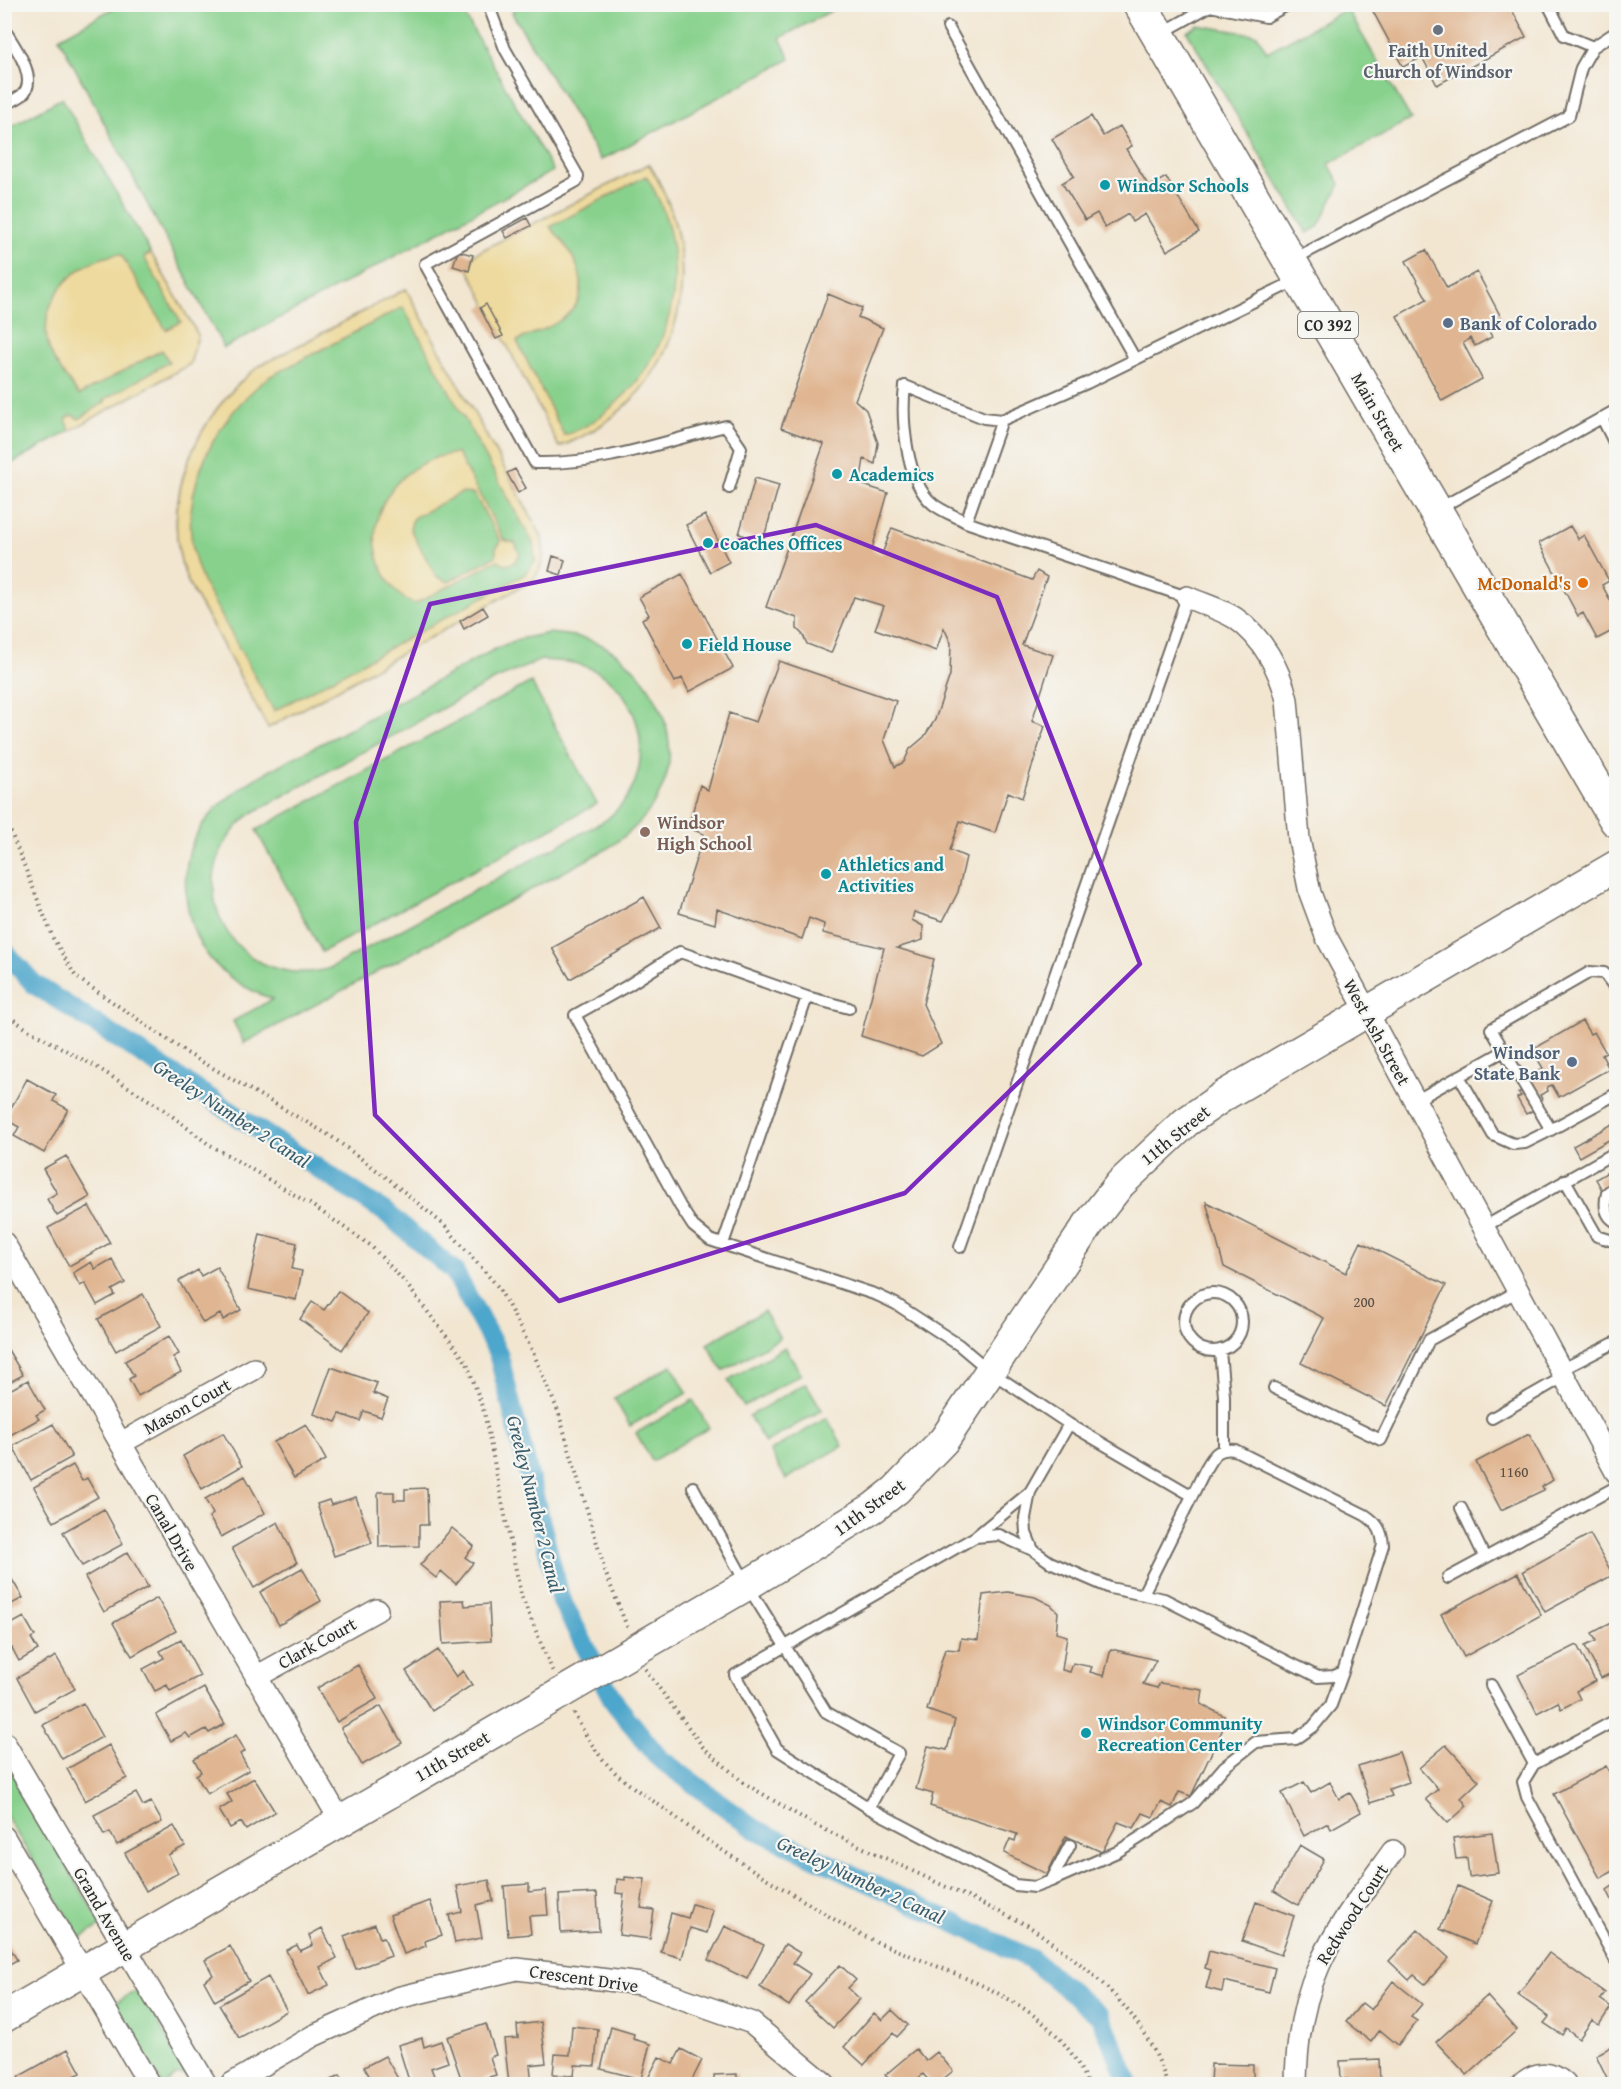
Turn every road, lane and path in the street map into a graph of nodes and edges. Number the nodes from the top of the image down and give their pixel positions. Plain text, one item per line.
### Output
1 (489, 4) edge
2 (1140, 4) edge
3 (1289, 4) edge
4 (1548, 4) edge
5 (948, 27) dead end
6 (4, 29) edge
7 (1617, 32) edge
8 (1158, 35) junction
9 (1593, 47) junction
10 (4, 105) edge
11 (1296, 269) junction
12 (1135, 359) junction
13 (1617, 410) edge
14 (1602, 418) junction
15 (1002, 420) junction
16 (1617, 447) edge
17 (729, 488) dead end
18 (1436, 510) junction
19 (966, 522) junction
20 (1187, 597) junction
21 (4, 815) edge
22 (1617, 820) edge
23 (1617, 866) edge
24 (1617, 989) edge
25 (807, 997) junction
26 (849, 1008) dead end
27 (1366, 1012) junction
28 (4, 1013) edge
29 (1504, 1051) junction
30 (1459, 1076) junction
31 (1617, 1094) edge
32 (1415, 1101) junction
33 (1551, 1130) junction
34 (1617, 1152) edge
35 (1565, 1180) junction
36 (1617, 1186) edge
37 (1617, 1222) edge
38 (1484, 1227) junction
39 (1617, 1242) edge
40 (4, 1243) edge
41 (723, 1244) junction
42 (960, 1247) dead end
43 (1518, 1291) junction
44 (1617, 1342) edge
45 (1220, 1351) junction
46 (254, 1369) dead end
47 (991, 1372) junction
48 (1563, 1373) junction
49 (1274, 1388) dead end
50 (1492, 1418) dead end
51 (1069, 1424) junction
52 (121, 1443) junction
53 (1224, 1448) junction
54 (1617, 1472) edge
55 (693, 1487) dead end
56 (1617, 1487) edge
57 (1030, 1492) junction
58 (1191, 1495) junction
59 (1461, 1508) dead end
60 (975, 1537) junction
61 (1033, 1550) junction
62 (1485, 1558) junction
63 (1448, 1578) dead end
64 (747, 1585) junction
65 (1143, 1593) junction
66 (377, 1610) dead end
67 (785, 1646) junction
68 (636, 1650) junction
69 (1343, 1672) junction
70 (256, 1677) junction
71 (1491, 1685) dead end
72 (563, 1692) junction
73 (1616, 1721) edge
74 (4, 1742) edge
75 (1534, 1764) junction
76 (869, 1808) junction
77 (340, 1820) junction
78 (4, 1837) edge
79 (1070, 1845) dead end
80 (1393, 1851) dead end
81 (1051, 1881) junction
82 (124, 1947) junction
83 (1617, 1960) edge
84 (83, 1971) junction
85 (4, 2017) edge
86 (149, 2085) edge
87 (206, 2085) edge
88 (231, 2085) edge
89 (825, 2085) edge
90 (1087, 2085) edge
91 (1167, 2085) edge
92 (1296, 2085) edge
93 (1522, 2085) edge
94 (1565, 2085) edge

1 - 17 lane
2 - 8 main road, Main Street / CO 392
3 - 8 lane
4 - 9 lane
5 - 12 lane
6 - 10 lane
7 - 9 lane
8 - 11 main road, Main Street / CO 392
9 - 11 lane
11 - 12 lane
11 - 18 main road, Main Street / CO 392
12 - 15 lane
13 - 14 lane
14 - 16 lane
14 - 18 lane
15 - 19 lane
15 - 19 lane
18 - 22 main road, Main Street / CO 392
19 - 20 lane
20 - 27 street, West Ash Street
20 - 42 lane
21 - 68 path
23 - 27 street, 11th Street
24 - 29 lane
25 - 26 lane
25 - 41 lane
25 - 41 lane
27 - 32 street, West Ash Street
27 - 47 street, 11th Street
28 - 72 path
29 - 30 lane
29 - 33 lane
30 - 32 lane
30 - 33 lane
31 - 33 lane
32 - 38 street, West Ash Street
34 - 35 lane
35 - 38 lane
35 - 39 lane
36 - 37 lane
38 - 43 street, West Ash Street
40 - 52 street, Canal Drive
41 - 47 lane
43 - 48 street, West Ash Street
43 - 49 lane
44 - 48 lane
45 - 45 lane
45 - 53 lane
46 - 52 street, Mason Court
47 - 51 lane
47 - 64 street, 11th Street
48 - 50 lane
48 - 54 street, West Ash Street
51 - 57 lane
51 - 58 lane
52 - 70 street, Canal Drive
53 - 58 lane
53 - 69 lane
55 - 64 lane
56 - 62 lane
57 - 60 lane
57 - 61 lane
58 - 65 lane
59 - 62 lane
60 - 61 lane
60 - 67 lane
61 - 65 lane
62 - 63 lane
64 - 67 lane
64 - 68 street, 11th Street
65 - 69 lane
66 - 70 street, Clark Court
67 - 76 lane
67 - 76 lane
68 - 72 street, 11th Street
68 - 91 path
69 - 81 lane
70 - 77 street, Canal Drive
71 - 75 lane
72 - 77 street, 11th Street
72 - 90 path
73 - 75 lane
74 - 82 street, Grand Avenue
75 - 83 lane
76 - 81 lane
77 - 82 street, 11th Street
78 - 84 street
79 - 81 lane
80 - 92 street, Redwood Court
82 - 84 street, 11th Street
82 - 87 street, Grand Avenue
84 - 85 street, 11th Street
84 - 86 street
88 - 89 street, Crescent Drive
93 - 94 street

